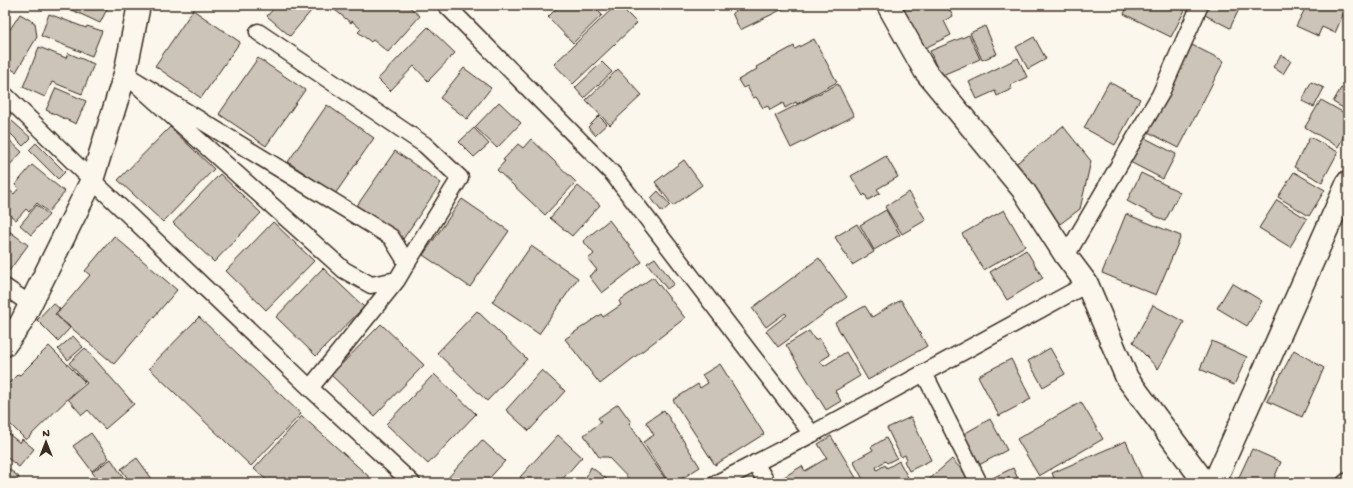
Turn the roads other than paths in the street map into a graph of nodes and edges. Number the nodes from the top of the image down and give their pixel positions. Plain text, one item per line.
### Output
1 (139, 5) edge
2 (446, 5) edge
3 (888, 5) edge
4 (1200, 5) edge
5 (258, 32) dead end
6 (125, 74) junction
7 (5, 95) edge
8 (92, 180) junction
9 (1348, 182) edge
10 (1066, 256) junction
11 (407, 263) junction
12 (397, 280) junction
13 (1087, 284) junction
14 (5, 287) edge
15 (25, 314) junction
16 (5, 340) edge
17 (5, 345) edge
18 (924, 373) junction
19 (310, 388) junction
20 (812, 434) junction
21 (755, 463) junction
22 (977, 479) dead end
23 (1348, 481) edge
24 (412, 483) edge
25 (716, 483) edge
26 (767, 483) edge
27 (1205, 483) edge
28 (1214, 483) edge
29 (1345, 483) edge

1 - 6 street
2 - 20 street
3 - 10 street
4 - 10 street
5 - 11 street
6 - 8 street
6 - 11 street
6 - 12 street
7 - 8 street
8 - 15 street
8 - 19 street
9 - 28 street
10 - 13 street
11 - 12 street
12 - 19 street
13 - 18 street
13 - 27 street
14 - 15 street
15 - 16 street
15 - 17 street
18 - 20 street
18 - 22 street
19 - 24 street
20 - 21 street
21 - 25 street
21 - 26 street
23 - 29 street

